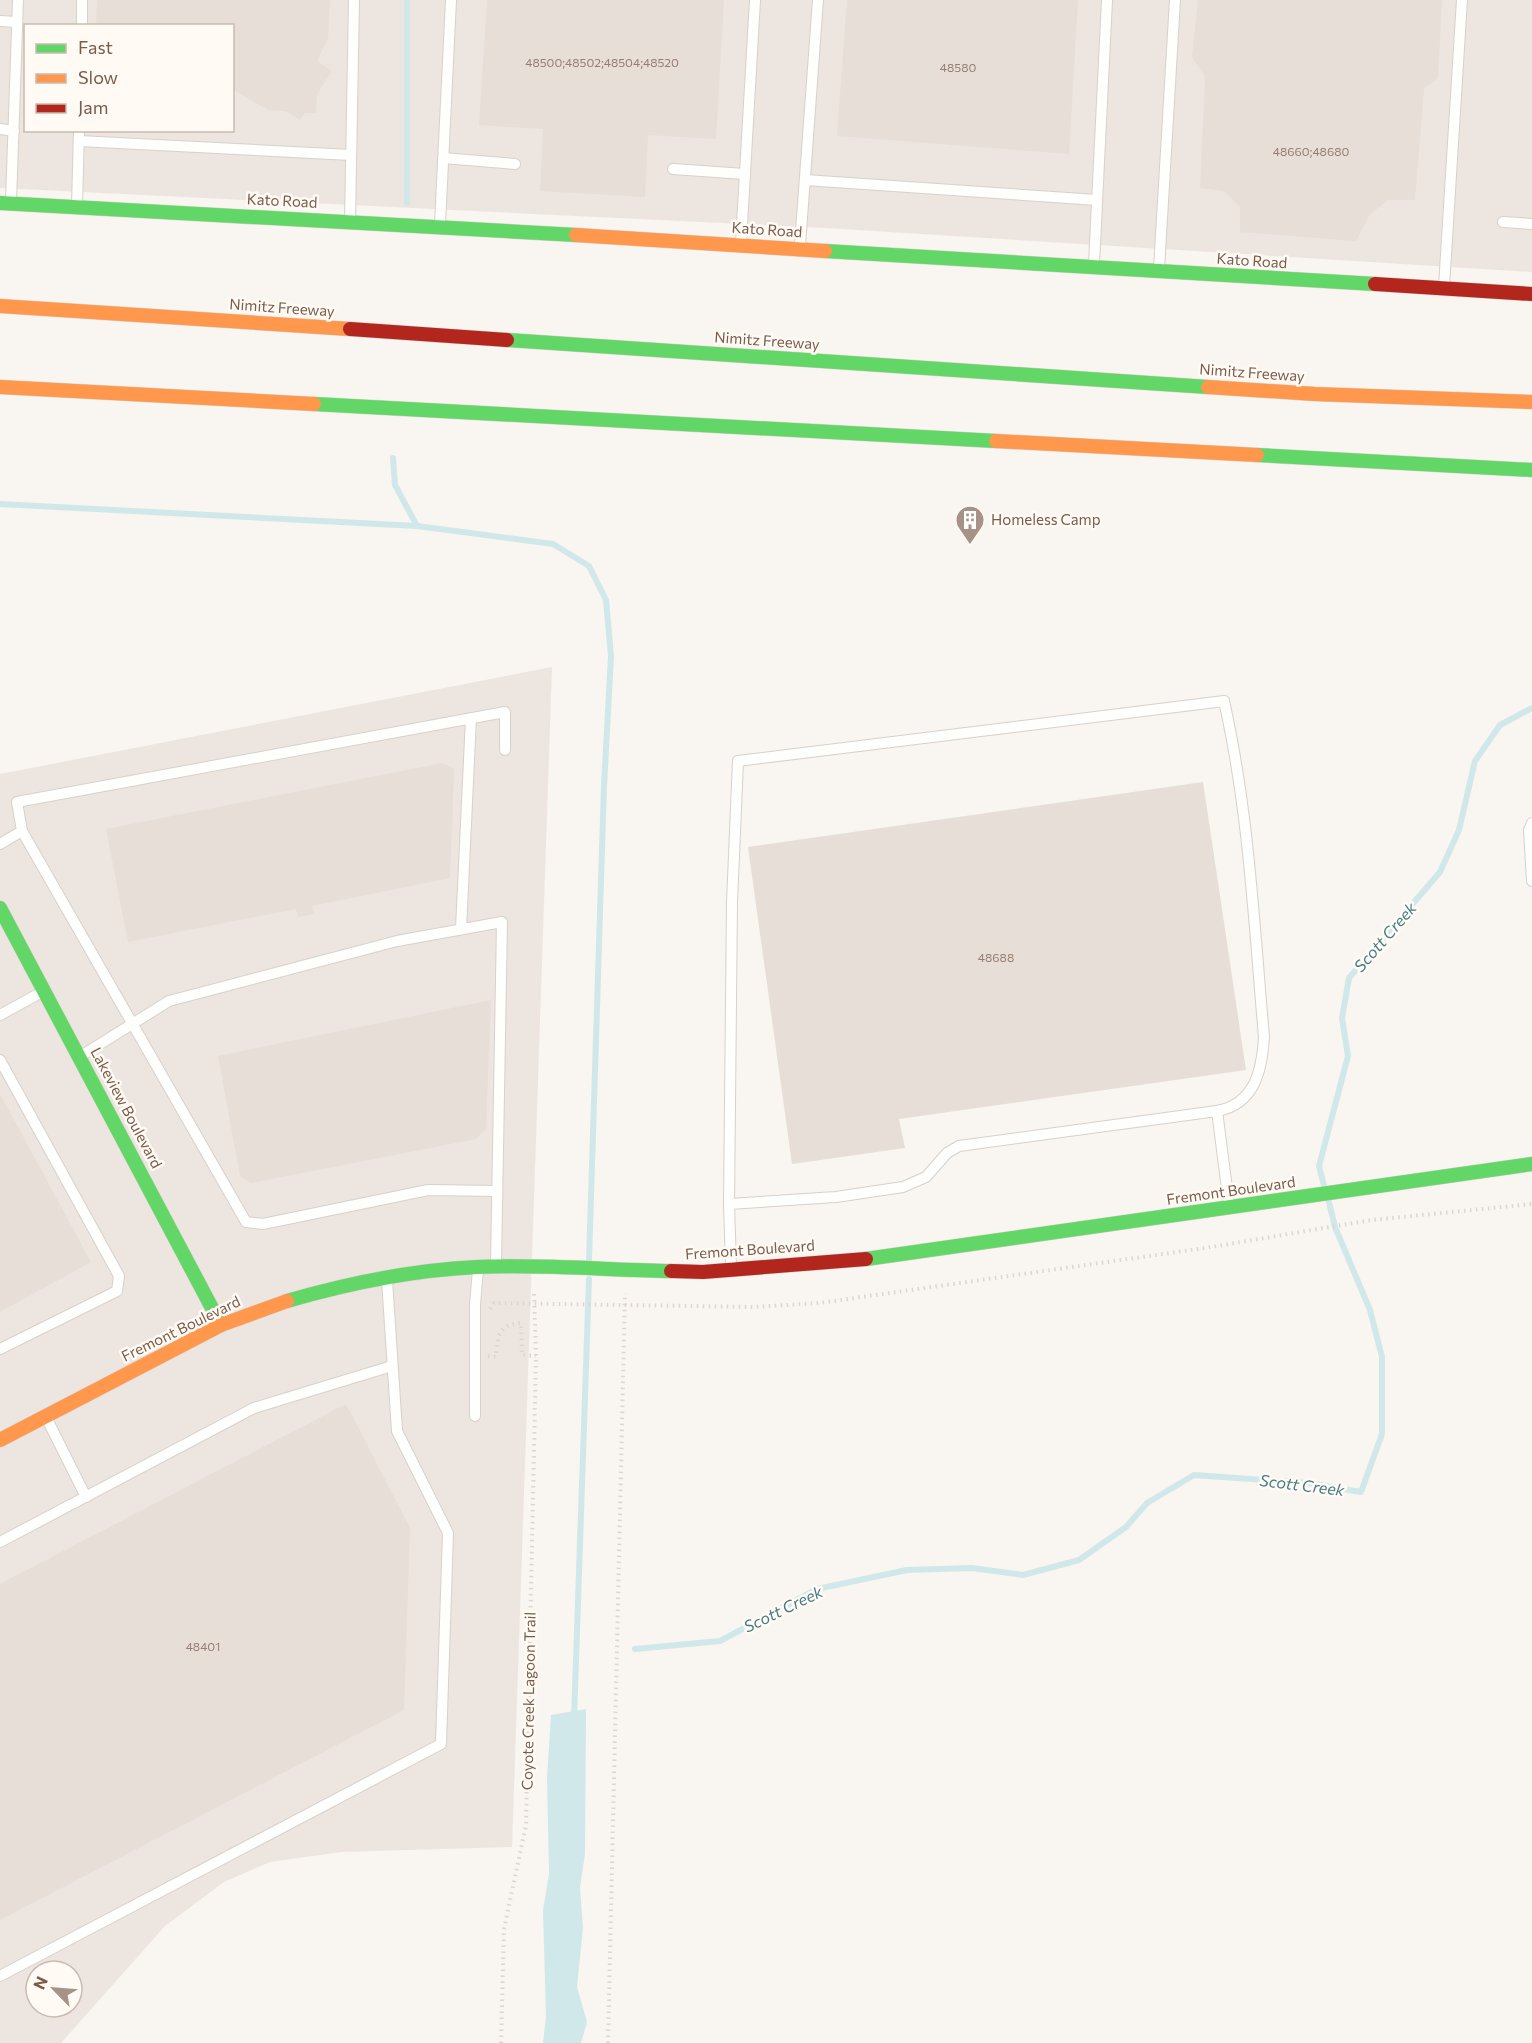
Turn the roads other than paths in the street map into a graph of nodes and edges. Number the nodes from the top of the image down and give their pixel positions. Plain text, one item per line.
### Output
1 (18, 0) edge
2 (82, 0) edge
3 (354, 0) edge
4 (451, 0) edge
5 (755, 0) edge
6 (818, 0) edge
7 (1107, 0) edge
8 (1175, 0) edge
9 (1462, 0) edge
10 (0, 21) edge
11 (17, 22) junction
12 (82, 24) edge
13 (0, 129) edge
14 (14, 131) junction
15 (79, 136) edge
16 (351, 155) junction
17 (443, 158) junction
18 (515, 164) dead end
19 (673, 169) dead end
20 (745, 174) junction
21 (805, 180) junction
22 (1097, 200) junction
23 (5, 203) edge
24 (77, 207) junction
25 (350, 221) junction
26 (1503, 222) dead end
27 (1532, 224) edge
28 (439, 226) junction
29 (741, 245) junction
30 (800, 249) junction
31 (1094, 267) junction
32 (1159, 272) junction
33 (1444, 289) junction
34 (1532, 294) edge
35 (0, 306) edge
36 (0, 387) edge
37 (1532, 402) edge
38 (1532, 470) edge
39 (471, 718) junction
40 (505, 750) dead end
41 (1532, 823) edge
42 (22, 831) junction
43 (0, 844) edge
44 (1532, 881) edge
45 (0, 908) edge
46 (461, 930) junction
47 (45, 990) junction
48 (0, 1015) edge
49 (134, 1023) junction
50 (80, 1056) junction
51 (0, 1060) edge
52 (1217, 1112) junction
53 (1532, 1164) edge
54 (497, 1191) junction
55 (729, 1204) junction
56 (1229, 1208) junction
57 (478, 1267) junction
58 (495, 1267) junction
59 (731, 1270) junction
60 (387, 1277) junction
61 (221, 1325) junction
62 (0, 1349) edge
63 (392, 1366) junction
64 (46, 1416) junction
65 (475, 1416) dead end
66 (0, 1440) edge
67 (86, 1497) junction
68 (0, 1542) edge
69 (0, 1976) edge

1 - 11 lane
2 - 12 lane
3 - 16 lane
4 - 17 lane
5 - 20 lane
6 - 21 lane
7 - 22 lane
8 - 32 lane
9 - 33 lane
10 - 11 lane
11 - 14 lane
13 - 14 lane
14 - 23 lane
15 - 16 lane
15 - 24 lane
16 - 25 lane
17 - 18 lane
17 - 28 lane
19 - 20 lane
20 - 29 lane
21 - 22 lane
21 - 30 lane
22 - 31 lane
23 - 24 main road, Kato Road
24 - 25 main road, Kato Road
25 - 28 main road, Kato Road
26 - 27 lane
28 - 29 main road, Kato Road
29 - 30 main road, Kato Road
30 - 31 main road, Kato Road
31 - 32 main road, Kato Road
32 - 33 main road, Kato Road
33 - 34 main road, Kato Road
35 - 37 main road, Nimitz Freeway
36 - 38 main road
39 - 40 lane
39 - 42 lane
39 - 46 lane
41 - 44 lane
42 - 43 lane
42 - 49 lane
45 - 47 main road, Lakeview Boulevard
46 - 49 lane
46 - 54 lane
47 - 48 lane
47 - 50 main road, Lakeview Boulevard
49 - 50 lane
49 - 54 lane
50 - 61 main road, Lakeview Boulevard
51 - 62 lane
52 - 55 lane
52 - 55 lane
52 - 56 lane
53 - 56 main road, Fremont Boulevard
54 - 58 lane
55 - 59 lane
56 - 59 main road, Fremont Boulevard
57 - 58 main road, Fremont Boulevard
57 - 60 main road, Fremont Boulevard
57 - 65 lane
58 - 59 main road, Fremont Boulevard
60 - 61 main road, Fremont Boulevard
60 - 63 lane
61 - 64 main road, Fremont Boulevard
63 - 67 lane
63 - 69 lane
64 - 66 main road, Fremont Boulevard
64 - 67 lane
67 - 68 lane

